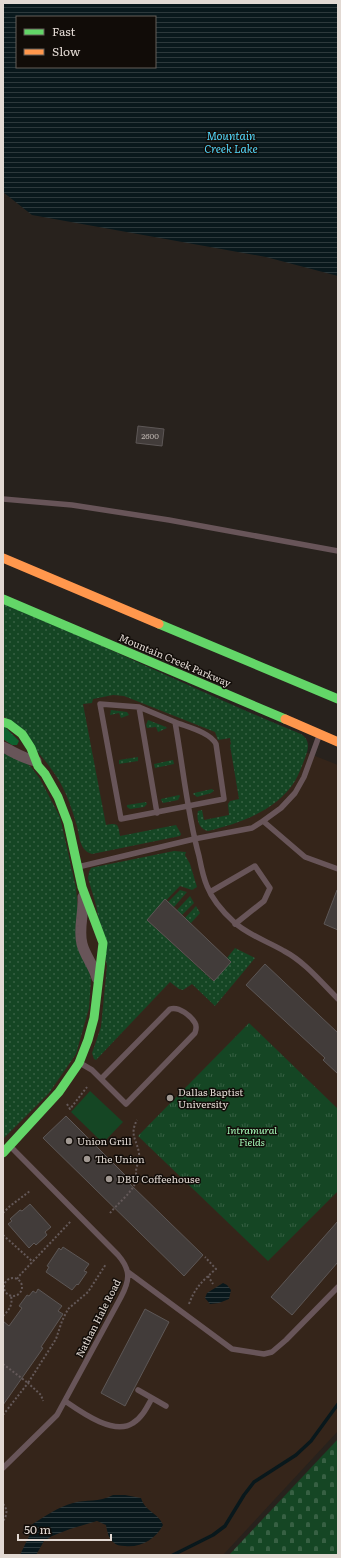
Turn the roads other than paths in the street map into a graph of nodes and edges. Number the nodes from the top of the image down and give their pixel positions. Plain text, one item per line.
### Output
1 (3, 499) edge
2 (338, 551) edge
3 (3, 558) edge
4 (3, 599) edge
5 (338, 699) edge
6 (139, 707) junction
7 (3, 722) edge
8 (175, 722) junction
9 (320, 734) junction
10 (338, 742) edge
11 (3, 747) edge
12 (36, 762) junction
13 (189, 807) junction
14 (157, 812) junction
15 (264, 821) junction
16 (194, 839) junction
17 (78, 867) junction
18 (338, 869) edge
19 (82, 886) junction
20 (210, 892) junction
21 (235, 924) junction
22 (97, 981) junction
23 (338, 999) edge
24 (79, 1062) junction
25 (101, 1079) junction
26 (10, 1146) junction
27 (3, 1153) edge
28 (128, 1272) junction
29 (338, 1287) edge
30 (138, 1390) dead end
31 (152, 1398) junction
32 (65, 1401) junction
33 (166, 1406) dead end
34 (3, 1468) edge

1 - 2 lane
3 - 5 main road
4 - 9 main road, Mountain Creek Parkway
6 - 8 lane
6 - 14 lane
6 - 14 lane
7 - 12 main road
8 - 13 lane
8 - 13 lane
9 - 10 main road, Mountain Creek Parkway
9 - 15 lane
11 - 12 street
12 - 17 main road
13 - 14 lane
13 - 16 lane
15 - 16 lane
15 - 18 lane
16 - 17 lane
16 - 20 lane
17 - 19 main road
19 - 22 street
19 - 22 main road
20 - 21 lane
20 - 21 lane
21 - 23 lane
22 - 24 main road
24 - 25 lane
24 - 26 main road
25 - 25 lane
26 - 27 main road
26 - 28 lane, Nathan Hale Road
28 - 29 lane
28 - 32 lane, Nathan Hale Road
30 - 31 lane
31 - 32 lane
31 - 33 lane
32 - 34 lane, Nathan Hale Road

